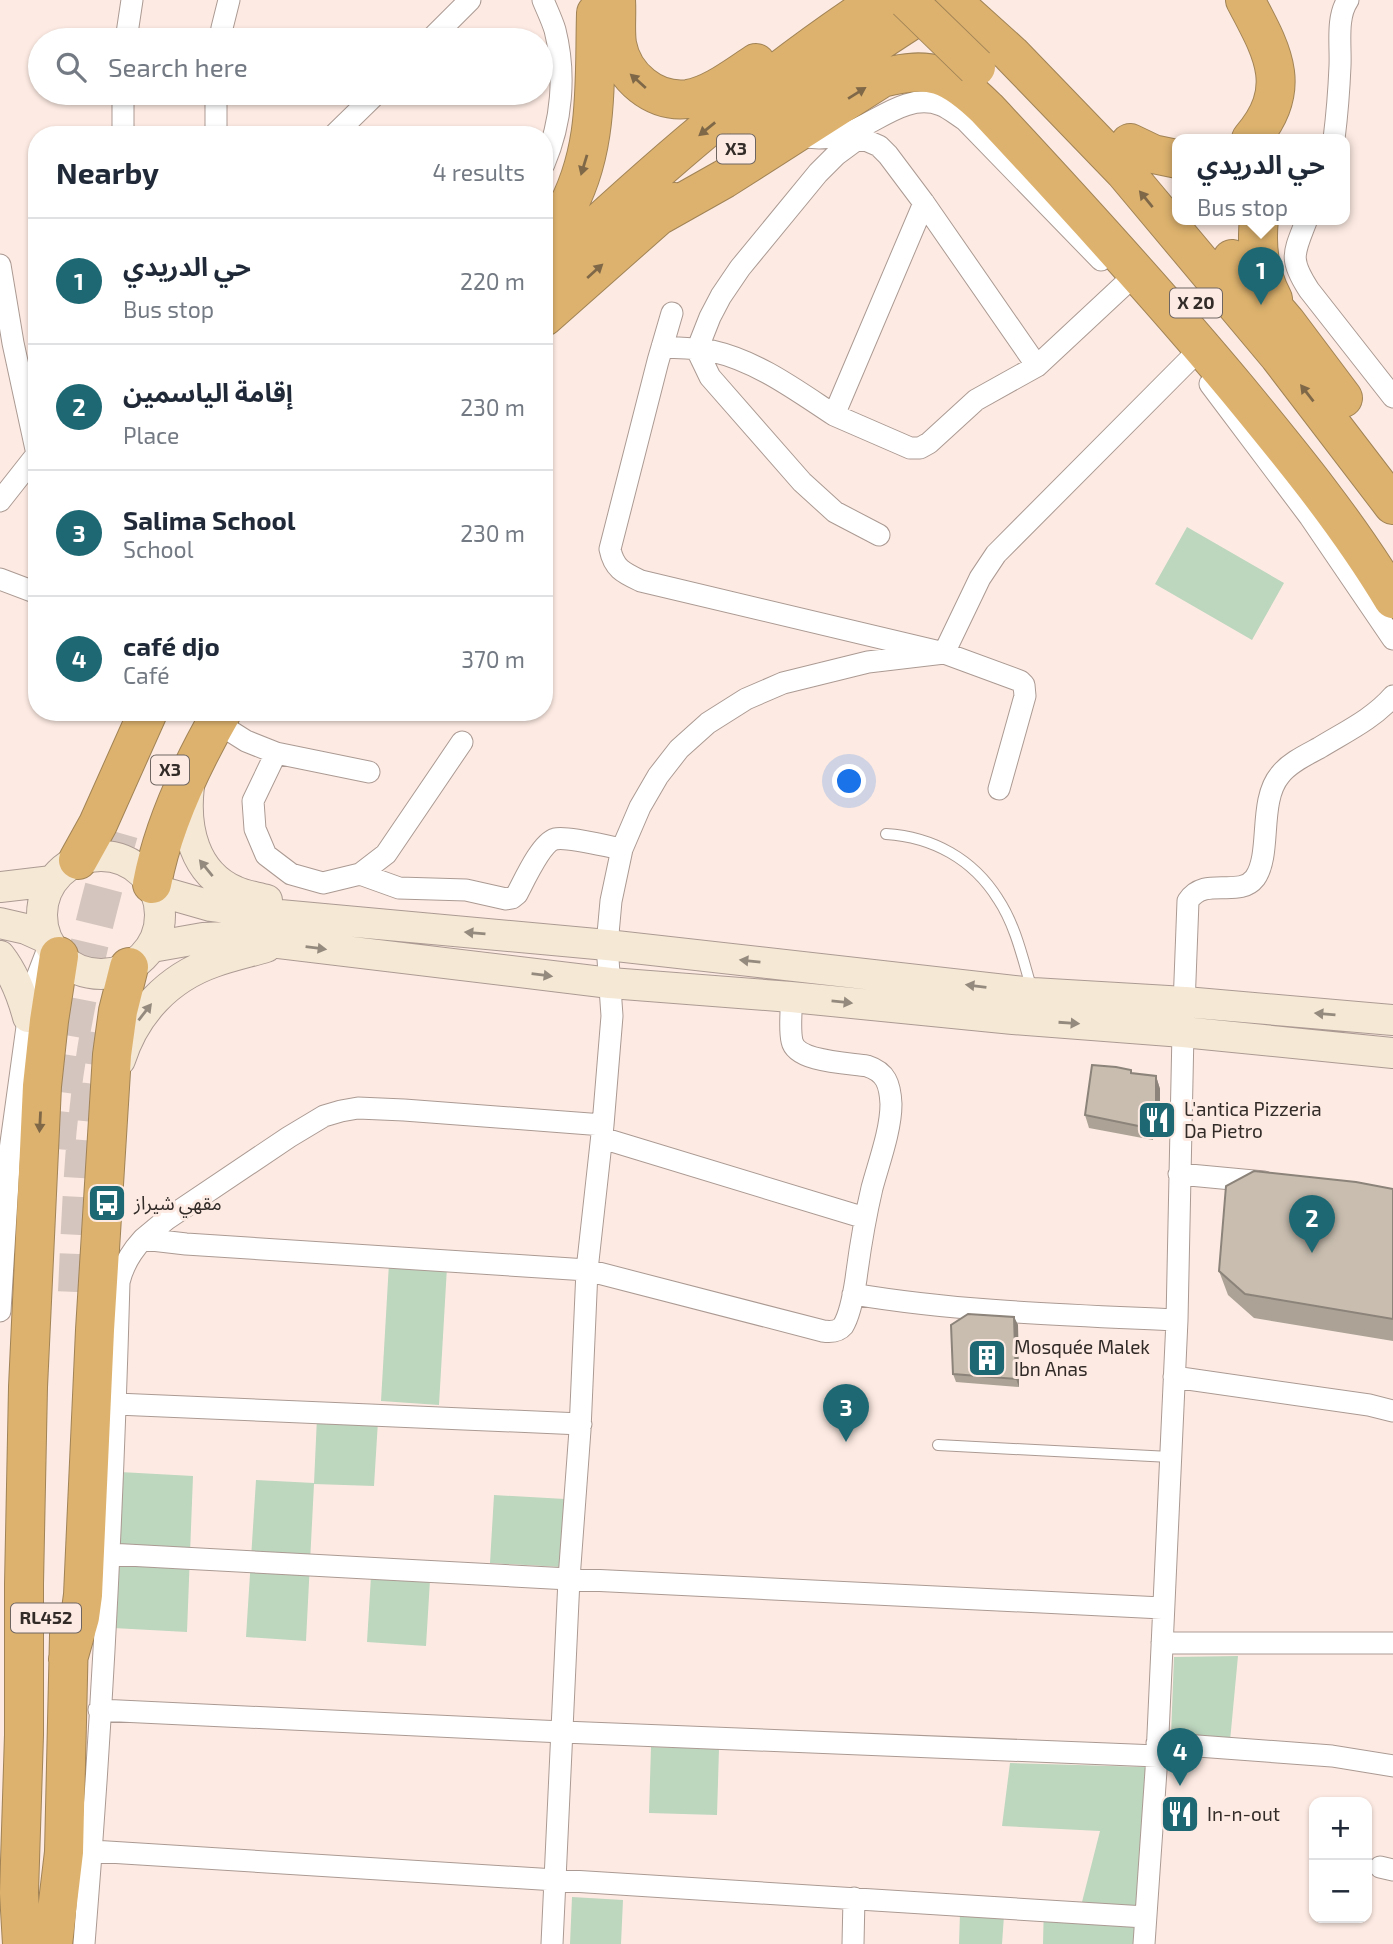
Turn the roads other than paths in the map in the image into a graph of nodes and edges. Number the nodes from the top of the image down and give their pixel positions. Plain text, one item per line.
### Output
1 (132, 0) edge
2 (229, 0) edge
3 (470, 0) edge
4 (543, 0) edge
5 (596, 0) edge
6 (616, 0) edge
7 (870, 0) edge
8 (879, 0) edge
9 (907, 0) edge
10 (943, 0) edge
11 (951, 0) edge
12 (987, 0) edge
13 (1245, 0) edge
14 (1270, 0) edge
15 (1348, 0) edge
16 (127, 28) edge
17 (222, 28) edge
18 (442, 28) edge
19 (1004, 53) junction
20 (123, 105) edge
21 (216, 105) edge
22 (365, 105) edge
23 (123, 126) edge
24 (216, 126) edge
25 (343, 126) edge
26 (1255, 134) edge
27 (1282, 134) edge
28 (1334, 134) edge
29 (793, 135) junction
30 (553, 139) edge
31 (1130, 143) junction
32 (1172, 158) edge
33 (1172, 190) edge
34 (924, 203) junction
35 (653, 219) junction
36 (1202, 225) edge
37 (1258, 225) edge
38 (1305, 225) edge
39 (553, 230) edge
40 (0, 265) edge
41 (553, 266) edge
42 (1125, 284) junction
43 (553, 309) edge
44 (672, 313) dead end
45 (1286, 322) junction
46 (663, 346) junction
47 (698, 349) junction
48 (1191, 359) junction
49 (1037, 366) junction
50 (1393, 397) edge
51 (28, 412) edge
52 (834, 415) junction
53 (28, 465) edge
54 (1385, 494) edge
55 (0, 501) edge
56 (879, 535) dead end
57 (1393, 561) edge
58 (0, 579) edge
59 (28, 590) edge
60 (1393, 599) edge
61 (1393, 639) edge
62 (944, 653) junction
63 (1393, 696) edge
64 (144, 721) edge
65 (166, 721) edge
66 (208, 721) edge
67 (210, 721) edge
68 (219, 721) edge
69 (462, 741) dead end
70 (276, 753) junction
71 (369, 772) dead end
72 (190, 774) junction
73 (999, 789) dead end
74 (886, 834) dead end
75 (622, 849) junction
76 (65, 870) junction
77 (360, 874) junction
78 (323, 883) junction
79 (0, 887) edge
80 (154, 887) junction
81 (310, 917) junction
82 (0, 923) edge
83 (278, 943) junction
84 (607, 945) junction
85 (52, 947) junction
86 (0, 956) edge
87 (140, 957) junction
88 (610, 983) junction
89 (1033, 993) junction
90 (791, 997) junction
91 (1185, 1002) junction
92 (28, 1017) junction
93 (1393, 1020) edge
94 (1183, 1032) junction
95 (1393, 1053) edge
96 (109, 1097) junction
97 (603, 1132) junction
98 (5, 1148) edge
99 (1180, 1174) junction
100 (1286, 1184) edge
101 (865, 1218) junction
102 (142, 1239) junction
103 (1, 1261) edge
104 (587, 1270) junction
105 (853, 1294) junction
106 (0, 1311) edge
107 (1177, 1320) junction
108 (1174, 1377) junction
109 (116, 1404) junction
110 (1393, 1411) edge
111 (581, 1424) junction
112 (937, 1445) dead end
113 (1170, 1457) junction
114 (0, 1544) edge
115 (108, 1554) junction
116 (569, 1579) junction
117 (24, 1607) junction
118 (1162, 1608) junction
119 (1162, 1643) junction
120 (1393, 1643) edge
121 (68, 1659) junction
122 (12, 1665) edge
123 (99, 1710) junction
124 (563, 1732) junction
125 (1157, 1750) junction
126 (1393, 1766) edge
127 (92, 1851) junction
128 (554, 1881) junction
129 (854, 1898) junction
130 (1146, 1917) junction
131 (22, 1944) edge
132 (28, 1944) edge
133 (53, 1944) edge
134 (85, 1944) edge
135 (552, 1944) edge
136 (853, 1944) edge
137 (1144, 1944) edge

1 - 16 street
2 - 17 street
3 - 18 street
4 - 30 street
5 -> 39 highway
7 -> 6 highway
8 -> 41 highway, X3
9 - 19 highway, X 20, bridge
10 - 35 highway, X3
11 - 19 highway, X 20
12 - 19 highway
13 - 26 highway
14 - 27 highway
15 - 28 street
19 - 31 highway
54 -> 19 highway, X 20
19 - 57 highway, X 20
20 - 23 street
21 - 24 street
22 - 25 street
29 - 35 highway
29 - 42 street
29 -> 60 highway
31 - 32 highway
31 - 33 highway
34 - 47 street
34 - 49 street
34 - 52 street
43 -> 35 highway, X3
36 - 45 highway
37 - 45 highway
38 - 50 street
40 - 51 street
42 - 48 street
42 - 49 street
44 - 46 street
45 - 54 highway
46 - 47 street
46 - 62 street
47 - 52 street
47 - 56 street
48 - 61 street
48 - 62 street
49 - 52 street
53 - 55 street
58 - 59 street
62 - 73 street
62 - 75 street
63 - 91 street
64 - 76 highway
65 - 66 highway, X3
67 - 72 highway
68 - 70 street
69 - 77 street
70 - 71 street
70 - 78 street
72 - 80 highway
81 -> 72 street
74 - 89 lane
75 - 77 street
75 - 84 street
76 - 79 street
76 - 80 street
76 - 85 street
77 - 78 street
78 - 81 street
80 - 81 street
80 - 87 street
84 -> 81 street
82 - 85 street
83 - 87 street
83 -> 88 street
96 -> 83 street
84 - 88 street
89 -> 84 street
85 - 87 street
85 - 92 street
85 -> 117 highway
86 - 92 street
87 - 96 highway
88 - 90 street
88 - 97 street
89 - 91 street
90 -> 94 street
90 - 101 street
93 -> 91 street
91 - 94 street
92 - 98 street
94 - 95 street
94 - 99 street
96 - 121 highway
97 - 101 street
97 - 102 street
97 - 104 street
98 - 103 street
99 - 100 street
99 - 107 street
101 - 105 street
102 - 104 street
102 - 109 street
103 - 106 street
104 - 105 street
104 - 111 street
105 - 107 street
107 - 108 street
108 - 110 street
108 - 113 street
109 - 111 street
109 - 115 street
111 - 116 street
112 - 113 lane
113 - 118 street
114 - 117 highway
115 - 116 street
115 - 123 street
116 - 118 street
116 - 124 street
117 - 122 highway
118 - 119 street
119 - 120 street
119 - 125 street
121 - 132 highway, RL452
121 - 133 highway, RL452
122 - 131 highway
123 - 124 street
123 - 127 street
124 - 125 street
124 - 128 street
125 - 126 street
125 - 130 street
127 - 128 street
127 - 134 street
128 - 129 street
128 - 135 street
129 - 130 street
129 - 136 street
130 - 137 street

